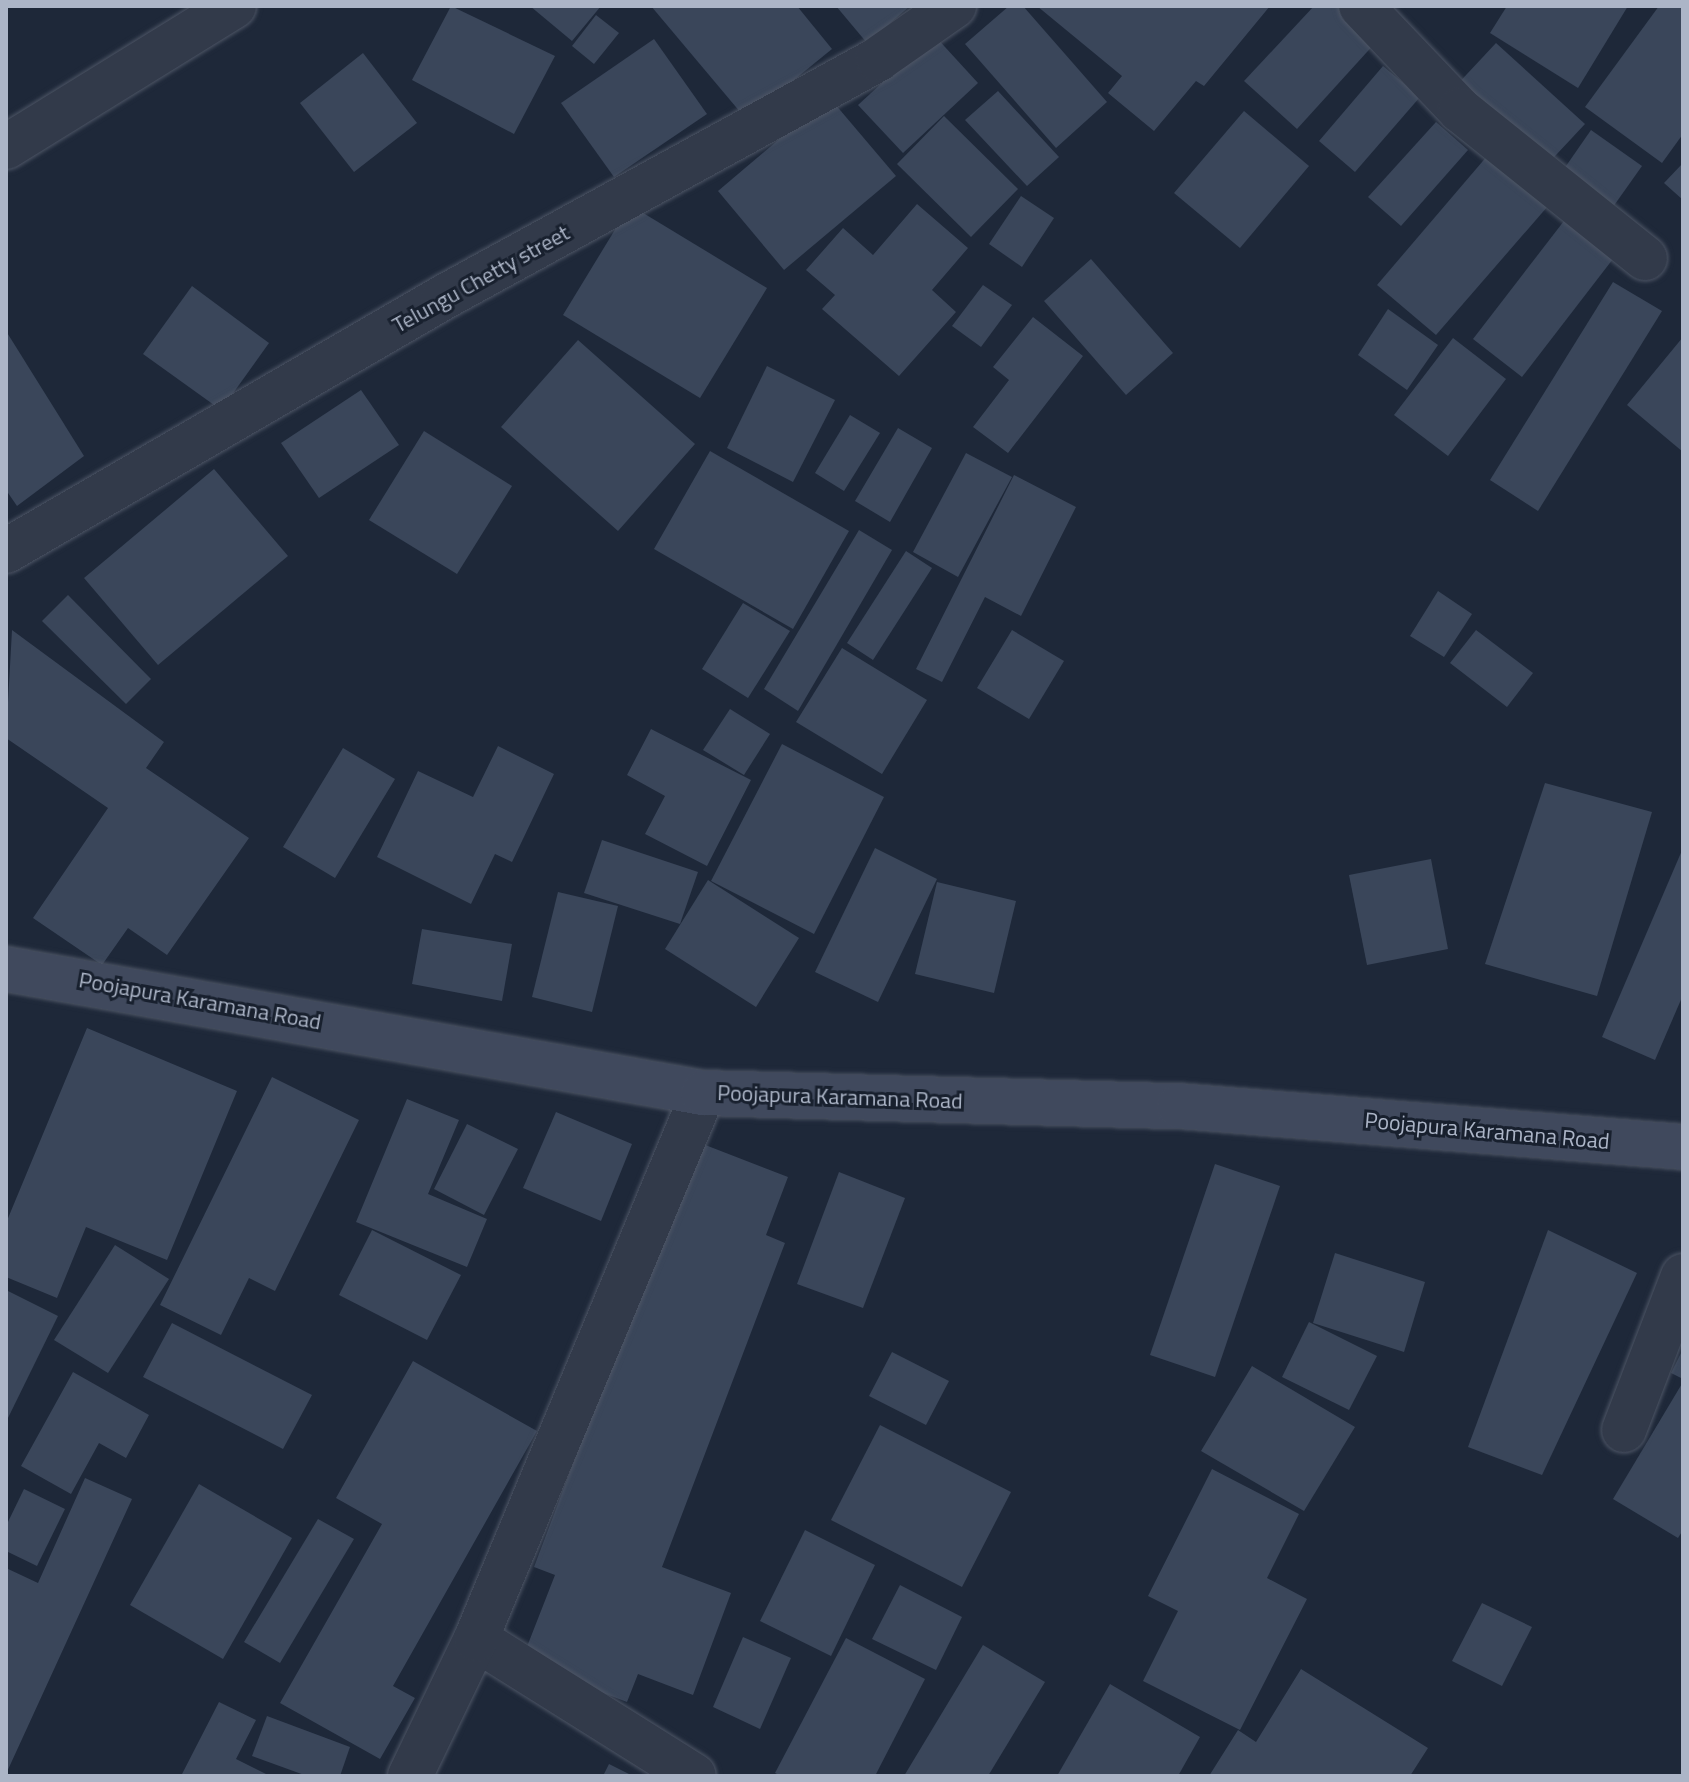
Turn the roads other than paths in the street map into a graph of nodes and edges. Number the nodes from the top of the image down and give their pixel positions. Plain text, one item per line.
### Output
1 (234, 6) edge
2 (954, 6) edge
3 (1361, 6) edge
4 (6, 147) edge
5 (1645, 258) dead end
6 (6, 551) edge
7 (6, 969) edge
8 (703, 1093) junction
9 (1683, 1147) edge
10 (1683, 1276) edge
11 (1624, 1430) dead end
12 (476, 1639) junction
13 (410, 1776) edge
14 (694, 1776) edge

1 - 4 street
2 - 6 street, Telungu Chetty street
3 - 5 street
7 - 8 main road, Poojapura Karamana Road
8 - 9 main road, Poojapura Karamana Road
8 - 12 street
10 - 11 street
12 - 13 street
12 - 14 street

